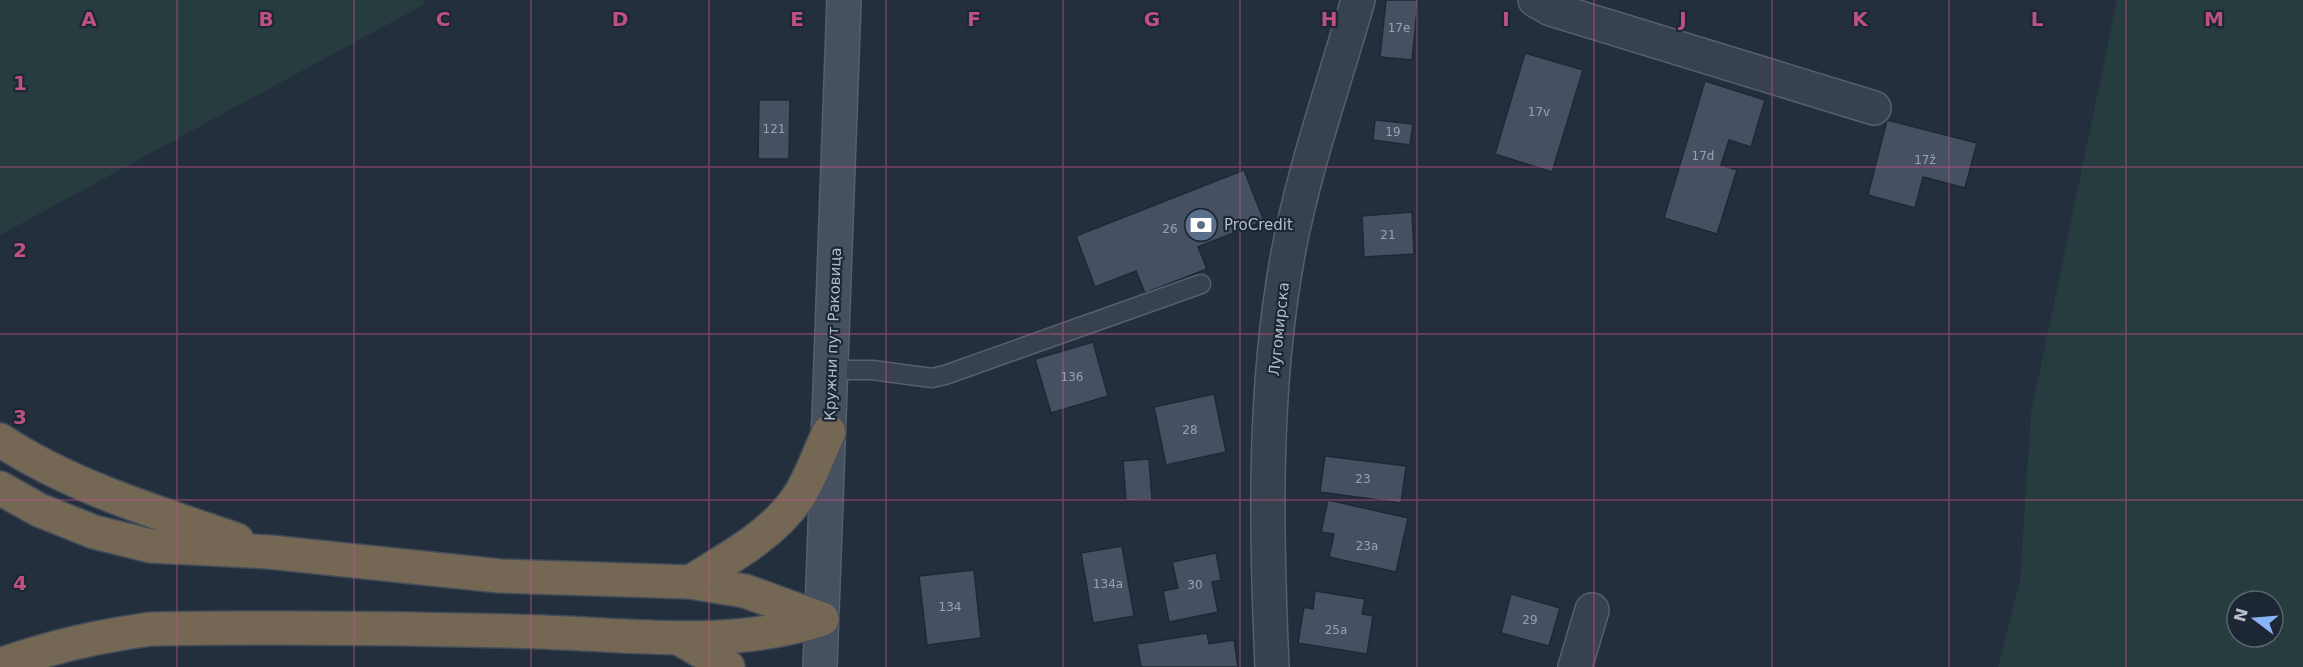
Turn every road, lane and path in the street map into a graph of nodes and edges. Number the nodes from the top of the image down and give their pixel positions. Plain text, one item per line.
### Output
1 (844, 0) edge
2 (1358, 0) edge
3 (1535, 0) edge
4 (1874, 108) dead end
5 (1201, 284) dead end
6 (832, 370) junction
7 (829, 432) junction
8 (0, 440) edge
9 (0, 488) edge
10 (269, 552) junction
11 (690, 582) junction
12 (1592, 610) dead end
13 (822, 619) junction
14 (680, 639) junction
15 (0, 665) edge
16 (728, 667) edge
17 (820, 667) edge
18 (1272, 667) edge
19 (1575, 667) edge

1 - 6 main road, Кружни пут Раковица
2 - 18 street, Лугомирска
3 - 4 street
5 - 6 lane
6 - 7 main road, Кружни пут Раковица
7 - 11 highway
7 - 13 main road, Кружни пут Раковица
8 - 10 highway
9 - 10 highway
10 - 11 highway
11 - 13 highway
12 - 19 street
13 - 14 highway
13 - 17 main road, Кружни пут Раковица
14 - 15 highway
14 - 16 highway

